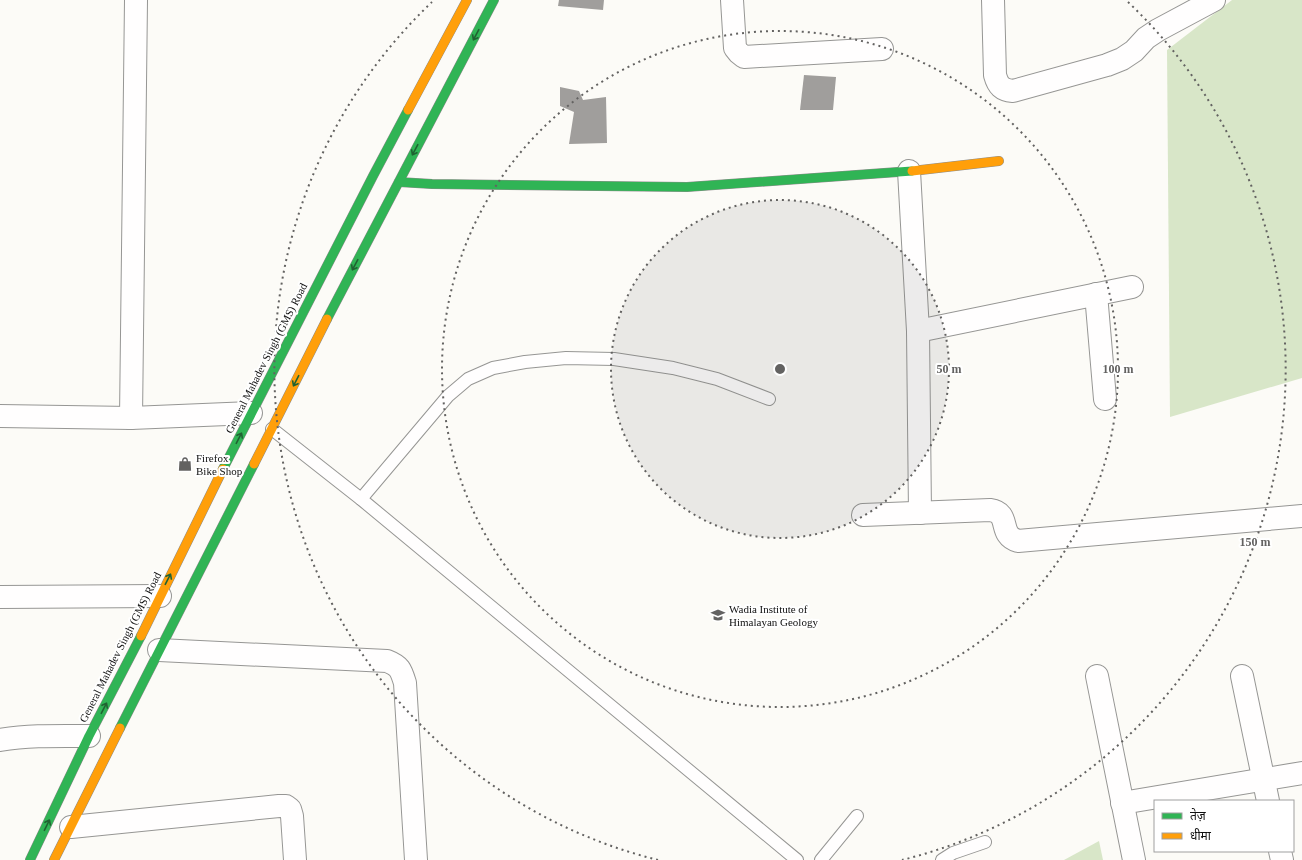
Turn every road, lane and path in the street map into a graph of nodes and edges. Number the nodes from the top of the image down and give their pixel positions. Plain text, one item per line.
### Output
1 (136, 0) edge
2 (467, 0) edge
3 (494, 0) edge
4 (732, 0) edge
5 (993, 0) edge
6 (1214, 0) edge
7 (882, 49) dead end
8 (999, 161) dead end
9 (909, 171) junction
10 (398, 182) junction
11 (1132, 287) dead end
12 (1096, 294) junction
13 (918, 331) junction
14 (769, 399) dead end
15 (1105, 399) dead end
16 (251, 413) junction
17 (0, 416) edge
18 (131, 418) junction
19 (272, 429) junction
20 (361, 499) junction
21 (920, 513) junction
22 (863, 515) dead end
23 (1302, 516) edge
24 (160, 596) junction
25 (0, 597) edge
26 (160, 650) junction
27 (1097, 676) dead end
28 (1242, 676) dead end
29 (89, 736) junction
30 (0, 740) edge
31 (1302, 773) edge
32 (1262, 779) junction
33 (1268, 800) edge
34 (1122, 803) junction
35 (857, 816) dead end
36 (70, 827) junction
37 (985, 842) dead end
38 (30, 860) edge
39 (54, 860) edge
40 (295, 860) edge
41 (416, 860) edge
42 (797, 860) edge
43 (822, 860) edge
44 (942, 860) edge
45 (1134, 860) edge

1 - 18 street
2 - 16 street, General Mahadev Singh (GMS) Road
3 -> 10 street
4 - 7 street
5 - 6 street
8 - 9 street
9 - 10 street
9 - 13 street
10 -> 19 street
11 - 12 street
12 - 13 street
12 - 15 street
13 - 21 street
14 - 20 lane
16 - 18 street
24 -> 16 street, General Mahadev Singh (GMS) Road
17 - 18 street
19 - 20 lane
19 - 26 street
20 - 42 lane
21 - 22 street
21 - 23 street
24 - 25 street
29 -> 24 street, General Mahadev Singh (GMS) Road
26 - 36 street
26 - 41 street
27 - 34 street
28 - 32 street
29 - 30 street
38 -> 29 street, General Mahadev Singh (GMS) Road
31 - 32 street
32 - 33 street
32 - 34 street
34 - 45 street
35 - 43 lane
36 - 39 street
36 - 40 street
37 - 44 lane

